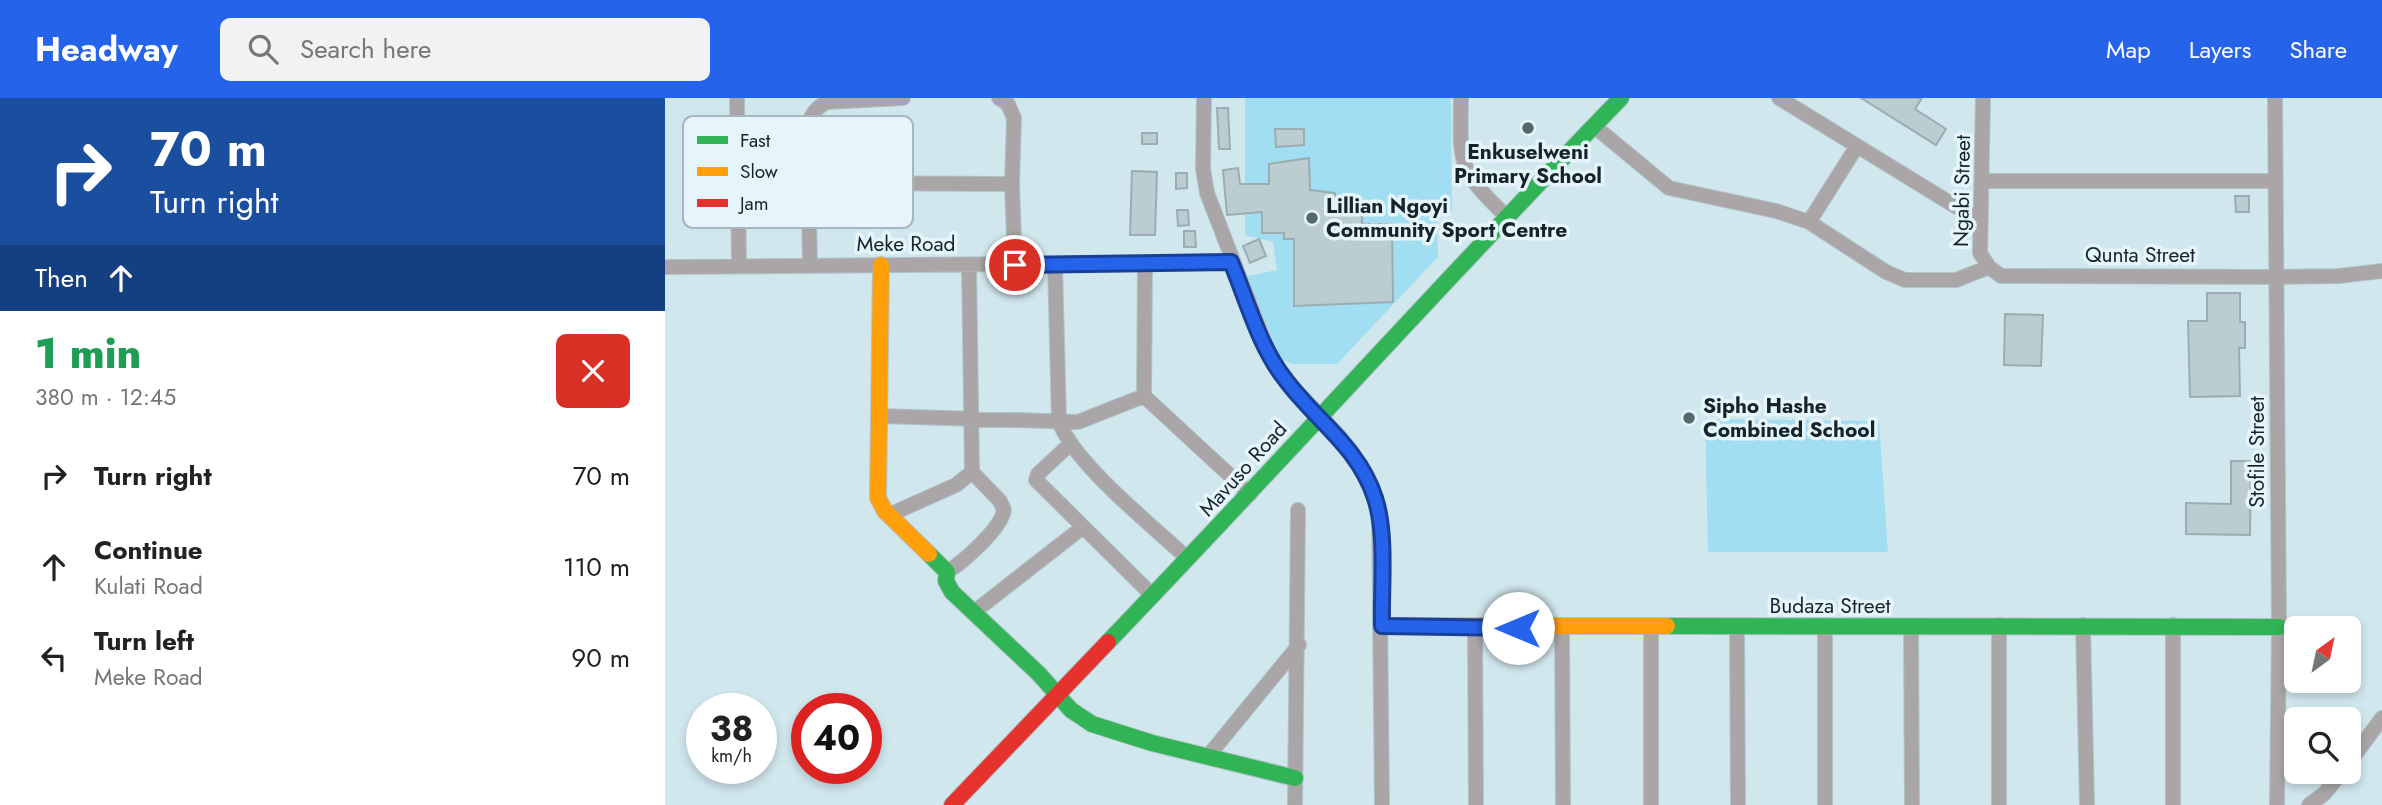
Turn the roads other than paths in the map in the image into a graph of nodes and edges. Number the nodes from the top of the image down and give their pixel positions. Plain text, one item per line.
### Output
1 (737, 98) edge
2 (904, 98) edge
3 (999, 98) edge
4 (1204, 98) edge
5 (1461, 98) edge
6 (1621, 98) edge
7 (1779, 98) edge
8 (1983, 98) edge
9 (2275, 98) edge
10 (737, 116) edge
11 (812, 116) edge
12 (1594, 126) junction
13 (1857, 146) junction
14 (1984, 181) junction
15 (2275, 181) junction
16 (913, 184) edge
17 (1012, 184) junction
18 (1506, 216) junction
19 (1809, 222) junction
20 (1981, 222) junction
21 (739, 228) edge
22 (810, 228) edge
23 (1231, 262) junction
24 (810, 264) junction
25 (739, 265) junction
26 (880, 265) junction
27 (1015, 265) junction
28 (1055, 265) junction
29 (1145, 265) junction
30 (969, 266) junction
31 (665, 267) edge
32 (1995, 271) junction
33 (2382, 272) edge
34 (2278, 277) junction
35 (1144, 396) junction
36 (1319, 415) junction
37 (880, 416) junction
38 (969, 416) junction
39 (1059, 421) junction
40 (1069, 445) junction
41 (972, 472) junction
42 (1249, 494) junction
43 (1298, 510) dead end
44 (889, 515) junction
45 (1083, 527) junction
46 (1188, 559) junction
47 (947, 572) junction
48 (1153, 596) junction
49 (974, 612) junction
50 (1999, 625) junction
51 (2083, 625) junction
52 (2173, 625) junction
53 (1382, 626) junction
54 (1651, 626) junction
55 (1737, 626) junction
56 (1562, 627) junction
57 (1825, 627) junction
58 (1911, 627) junction
59 (2279, 627) junction
60 (1475, 628) junction
61 (1299, 645) junction
62 (1057, 695) junction
63 (2382, 718) edge
64 (2361, 747) edge
65 (1209, 755) junction
66 (1295, 778) junction
67 (2333, 784) edge
68 (952, 805) edge
69 (1295, 805) edge
70 (1382, 805) edge
71 (1476, 805) edge
72 (1563, 805) edge
73 (1651, 805) edge
74 (1738, 805) edge
75 (1825, 805) edge
76 (1912, 805) edge
77 (1999, 805) edge
78 (2087, 805) edge
79 (2173, 805) edge
80 (2277, 805) edge
81 (2309, 805) edge

1 - 10 street
2 - 11 street
3 - 17 street
4 - 23 street
5 - 18 street
6 - 12 street, Mavuso Road
7 - 13 street
8 - 14 street, Ngabi Street
9 - 15 street, Stofile Street
12 - 18 street, Mavuso Road
12 - 19 street
13 - 19 street
13 - 20 street
14 - 15 street
14 - 20 street, Ngabi Street
15 - 34 street, Stofile Street
16 - 17 street
17 - 27 street
18 - 36 street, Mavuso Road
19 - 32 street
20 - 32 street, Ngabi Street
21 - 25 street
22 - 24 street
23 - 29 street, Meke Road
23 - 36 street
24 - 25 street, Meke Road
24 - 26 street, Meke Road
25 - 31 street, Meke Road
26 - 30 street, Meke Road
26 - 37 street
27 - 28 street, Meke Road
27 - 30 street, Meke Road
28 - 29 street, Meke Road
28 - 39 street
29 - 35 street
30 - 38 street
32 - 34 street, Qunta Street
33 - 34 street, Qunta Street
34 - 59 street, Stofile Street
35 - 39 street
35 - 42 street
36 - 42 street, Mavuso Road
36 - 53 street
37 - 38 street
37 - 44 street
38 - 39 street
38 - 41 street
39 - 40 street
40 - 45 street
40 - 46 street
41 - 44 street
41 - 47 street
42 - 46 street, Mavuso Road
43 - 61 street
44 - 47 street
45 - 48 street
45 - 49 street
46 - 48 street, Mavuso Road
47 - 49 street
48 - 62 street, Mavuso Road
49 - 62 street
50 - 51 street, Budaza Street
50 - 58 street, Budaza Street
50 - 77 street
51 - 52 street, Budaza Street
51 - 78 street
52 - 59 street, Budaza Street
52 - 79 street
53 - 60 street, Budaza Street
53 - 70 street
54 - 55 street, Budaza Street
54 - 56 street, Budaza Street
54 - 73 street
55 - 57 street, Budaza Street
55 - 74 street
56 - 60 street, Budaza Street
56 - 72 street
57 - 58 street, Budaza Street
57 - 75 street
58 - 76 street
59 - 80 street, Stofile Street
60 - 71 street
61 - 65 street
61 - 66 street
62 - 65 street
62 - 68 street, Mavuso Road
63 - 64 street
65 - 66 street
66 - 69 street
67 - 81 street

